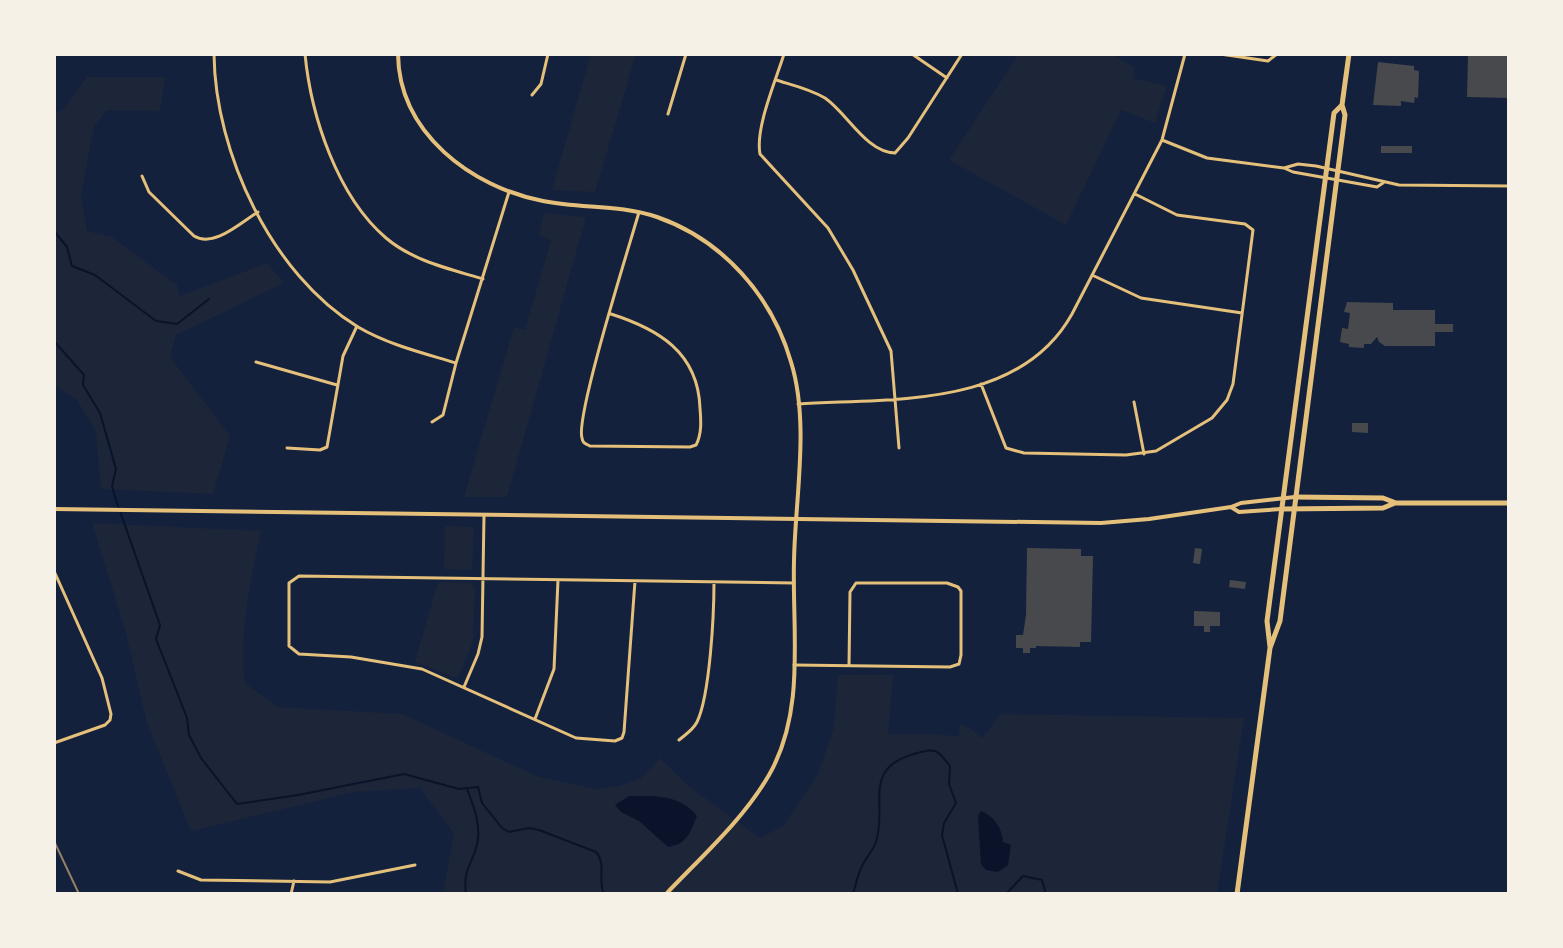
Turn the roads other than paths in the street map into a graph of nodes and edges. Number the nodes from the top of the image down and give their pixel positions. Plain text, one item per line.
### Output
1 (214, 54) edge
2 (305, 54) edge
3 (398, 54) edge
4 (548, 54) edge
5 (686, 54) edge
6 (784, 54) edge
7 (912, 54) edge
8 (962, 54) edge
9 (1185, 54) edge
10 (1220, 54) edge
11 (1277, 54) edge
12 (1349, 54) edge
13 (947, 78) junction
14 (776, 80) junction
15 (532, 95) dead end
16 (1342, 105) junction
17 (668, 114) dead end
18 (1162, 140) junction
19 (1284, 168) junction
20 (1326, 169) junction
21 (1338, 172) junction
22 (142, 176) dead end
23 (1325, 178) junction
24 (1337, 181) junction
25 (1383, 183) junction
26 (1509, 186) edge
27 (509, 192) junction
28 (1135, 194) junction
29 (258, 212) junction
30 (639, 212) junction
31 (1092, 275) junction
32 (483, 279) junction
33 (1242, 313) junction
34 (611, 314) junction
35 (357, 326) junction
36 (256, 362) dead end
37 (456, 363) junction
38 (981, 384) junction
39 (337, 385) junction
40 (896, 400) junction
41 (1134, 402) dead end
42 (798, 404) junction
43 (432, 422) dead end
44 (287, 448) dead end
45 (899, 448) dead end
46 (1144, 454) junction
47 (1295, 497) junction
48 (1282, 498) junction
49 (1396, 503) junction
50 (1509, 503) edge
51 (1231, 507) junction
52 (1294, 508) junction
53 (54, 509) edge
54 (1281, 509) junction
55 (484, 515) junction
56 (796, 518) junction
57 (54, 571) edge
58 (483, 579) junction
59 (558, 580) junction
60 (635, 581) junction
61 (714, 582) junction
62 (794, 583) junction
63 (1270, 648) junction
64 (794, 665) junction
65 (849, 666) junction
66 (464, 687) junction
67 (535, 719) junction
68 (679, 740) dead end
69 (54, 743) edge
70 (415, 865) dead end
71 (178, 871) dead end
72 (294, 881) junction
73 (291, 894) edge
74 (666, 894) edge
75 (1237, 894) edge

1 - 29 street
2 - 32 street
3 - 27 street
4 - 15 street
5 - 17 street
6 - 14 street
7 - 13 street
8 - 13 street
9 - 18 street
10 - 11 street
12 - 16 main road
13 - 14 street
14 - 40 street
16 - 20 main road
16 - 21 main road
18 - 19 street
18 - 28 street
19 - 20 street
19 - 23 street
20 - 21 street
20 - 23 main road
21 - 24 main road
21 - 25 street
22 - 29 street
23 - 24 street
23 - 48 main road
24 - 25 street
24 - 47 main road
25 - 26 street
27 - 30 street
27 - 32 street
28 - 31 street
28 - 33 street
29 - 35 street
30 - 34 street
30 - 42 street
31 - 33 street
31 - 38 street
32 - 37 street
33 - 46 street
34 - 34 street
35 - 37 street
35 - 39 street
36 - 39 street
37 - 43 street
38 - 40 street
38 - 46 street
39 - 44 street
40 - 42 street
40 - 45 street
41 - 46 street
42 - 56 street
47 - 48 street
47 - 49 main road
47 - 52 main road
48 - 51 street
48 - 54 main road
49 - 50 main road
49 - 52 main road
51 - 54 street
51 - 56 street
52 - 54 main road
52 - 63 main road
53 - 55 street
54 - 63 main road
55 - 56 street
55 - 58 street
56 - 62 street
57 - 69 street
58 - 59 street
58 - 66 street
58 - 66 street
59 - 60 street
59 - 67 street
60 - 61 street
60 - 67 street
61 - 62 street
61 - 68 street
62 - 64 street
63 - 75 main road
64 - 65 street
64 - 74 street
65 - 65 street
66 - 67 street
70 - 72 street
71 - 72 street
72 - 73 street

